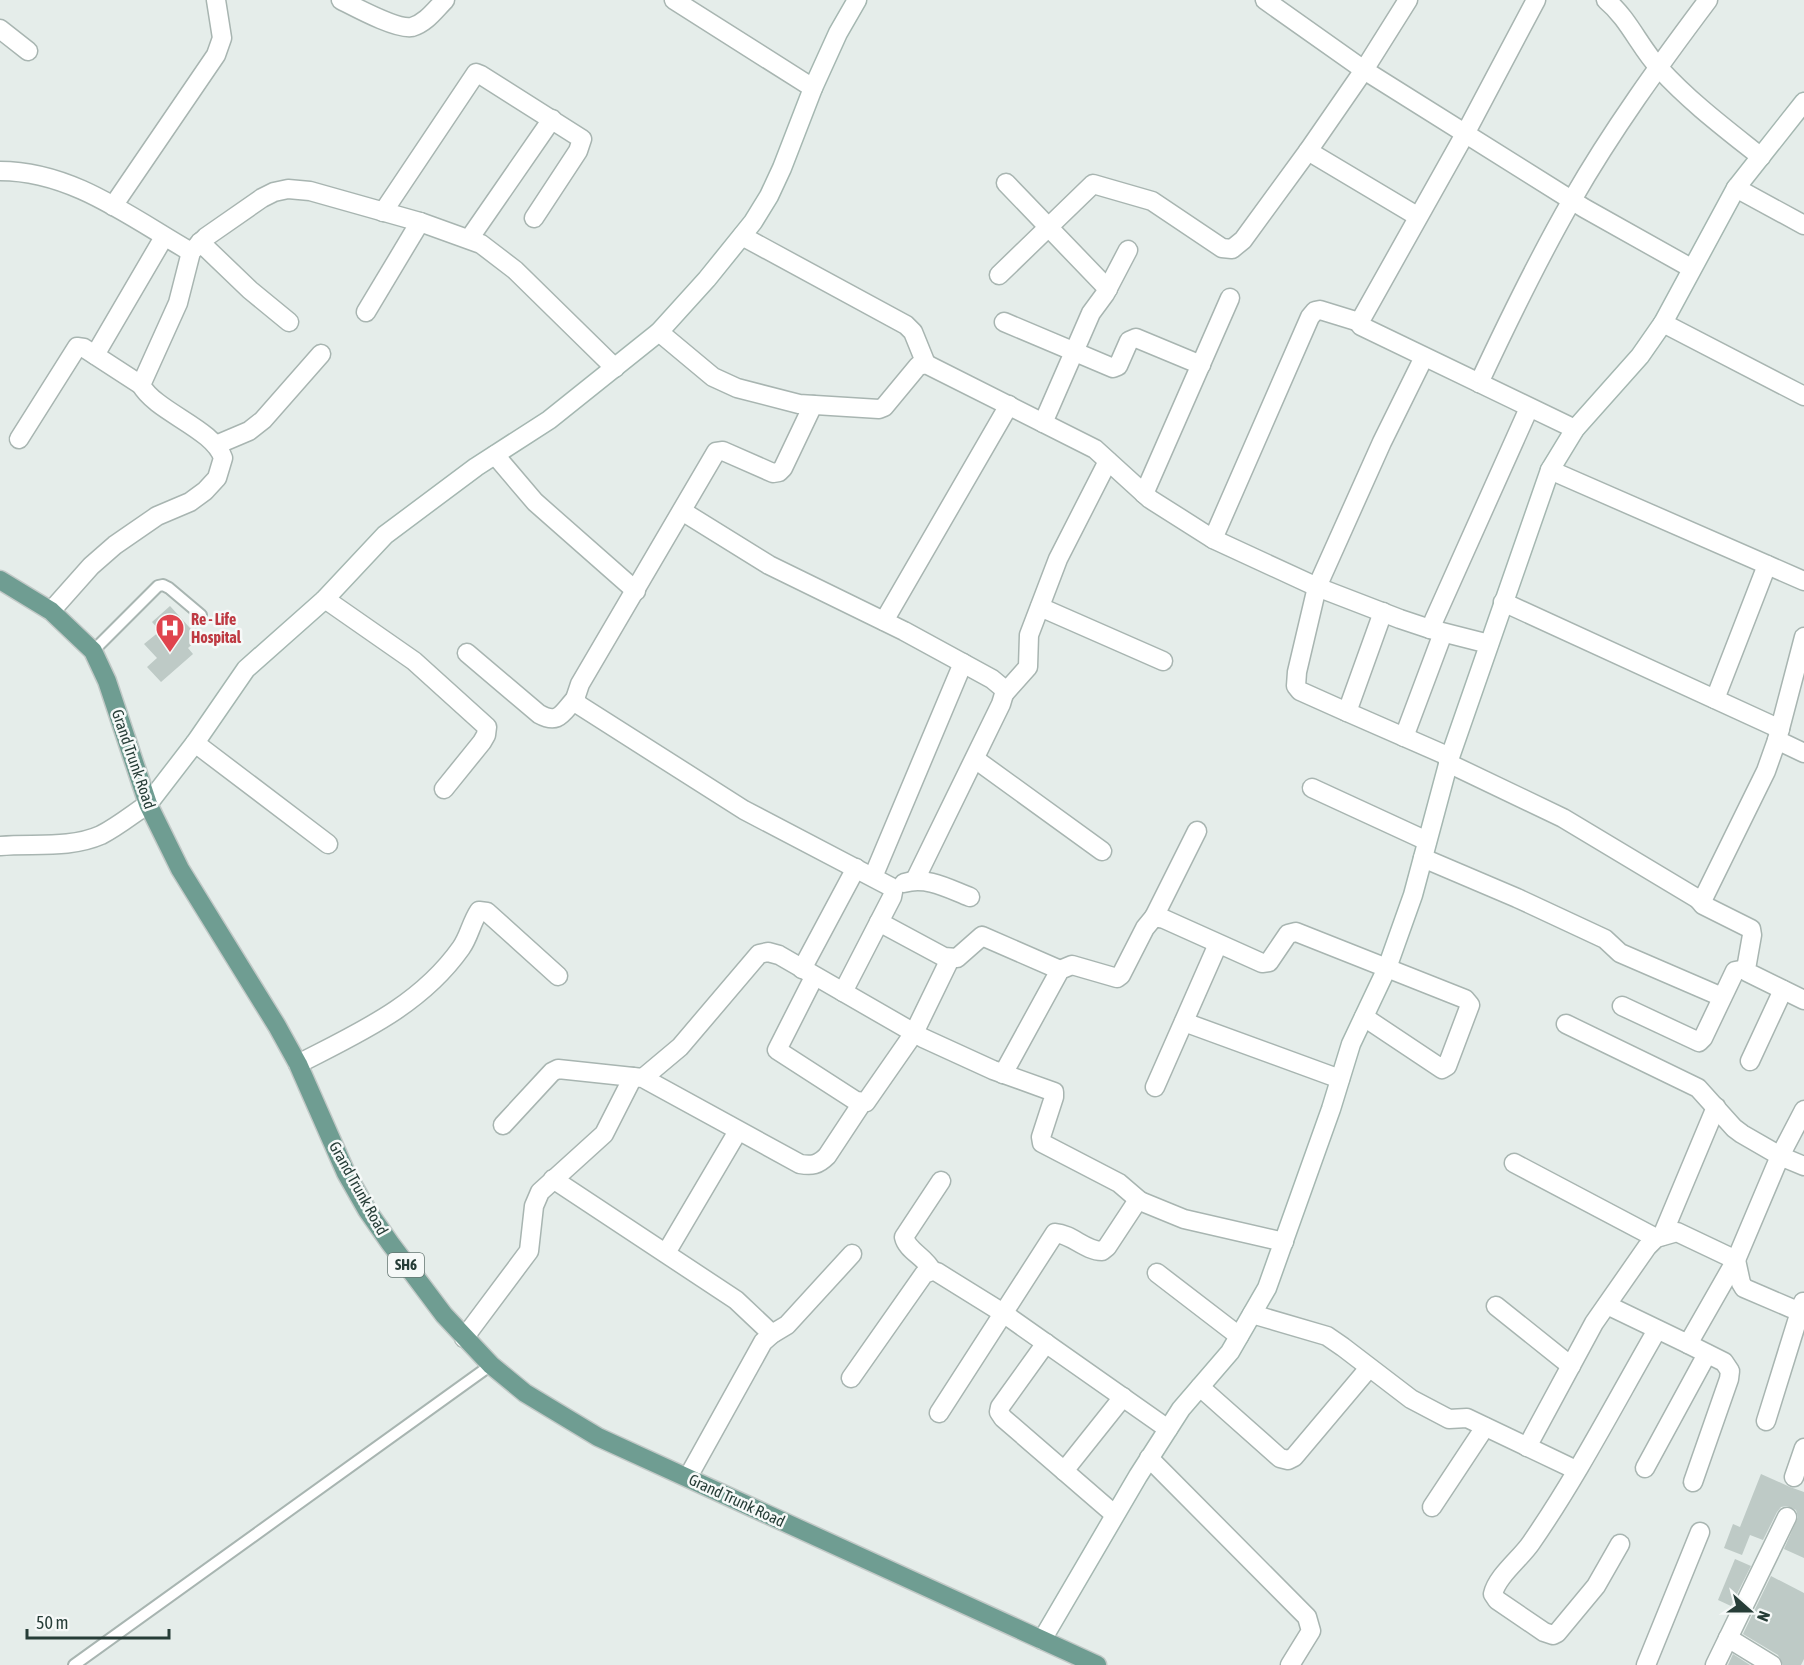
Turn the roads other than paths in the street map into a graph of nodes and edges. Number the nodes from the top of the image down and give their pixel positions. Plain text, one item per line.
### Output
1 (216, 0) edge
2 (340, 0) edge
3 (445, 0) edge
4 (674, 0) edge
5 (857, 0) edge
6 (1265, 0) edge
7 (1408, 0) edge
8 (1536, 0) edge
9 (1708, 0) edge
10 (1610, 1) edge
11 (0, 28) edge
12 (28, 51) dead end
13 (1658, 67) junction
14 (1364, 70) junction
15 (813, 88) junction
16 (1804, 102) edge
17 (552, 119) junction
18 (1465, 134) junction
19 (1308, 151) junction
20 (1761, 157) junction
21 (0, 171) edge
22 (1006, 183) dead end
23 (1736, 188) junction
24 (1572, 200) junction
25 (113, 206) junction
26 (383, 212) junction
27 (1417, 216) junction
28 (534, 218) dead end
29 (420, 222) junction
30 (1804, 225) edge
31 (1048, 227) junction
32 (742, 236) junction
33 (164, 237) junction
34 (469, 239) junction
35 (195, 247) junction
36 (1128, 250) dead end
37 (1691, 268) junction
38 (999, 275) dead end
39 (1108, 289) junction
40 (1230, 298) dead end
41 (366, 312) dead end
42 (1004, 321) dead end
43 (289, 322) dead end
44 (1359, 322) junction
45 (1663, 323) junction
46 (658, 332) junction
47 (1073, 351) junction
48 (321, 354) dead end
49 (95, 356) junction
50 (1424, 357) junction
51 (926, 364) junction
52 (1201, 365) junction
53 (615, 368) junction
54 (1479, 383) junction
55 (141, 385) junction
56 (1804, 396) edge
57 (813, 405) junction
58 (1009, 405) junction
59 (1529, 408) junction
60 (1043, 423) junction
61 (1575, 429) junction
62 (20, 439) dead end
63 (216, 445) junction
64 (495, 455) junction
65 (1108, 460) junction
66 (1550, 470) junction
67 (1144, 494) junction
68 (682, 511) junction
69 (1213, 539) junction
70 (1767, 565) junction
71 (0, 580) edge
72 (1804, 581) edge
73 (1317, 587) junction
74 (636, 591) junction
75 (325, 599) junction
76 (1503, 602) junction
77 (1040, 607) junction
78 (51, 612) junction
79 (1383, 612) junction
80 (201, 615) dead end
81 (884, 621) junction
82 (1437, 631) junction
83 (1804, 637) edge
84 (1489, 644) junction
85 (93, 651) junction
86 (467, 653) dead end
87 (1163, 661) dead end
88 (963, 663) junction
89 (1004, 694) junction
90 (575, 699) junction
91 (1715, 699) junction
92 (1347, 712) junction
93 (1778, 734) junction
94 (1404, 737) junction
95 (195, 743) junction
96 (1804, 753) edge
97 (975, 759) junction
98 (1449, 760) junction
99 (1312, 788) dead end
100 (444, 789) dead end
101 (148, 804) junction
102 (1197, 831) dead end
103 (328, 844) dead end
104 (0, 846) edge
105 (1425, 849) junction
106 (1102, 851) dead end
107 (856, 868) junction
108 (873, 878) junction
109 (915, 880) junction
110 (891, 887) junction
111 (970, 897) dead end
112 (1698, 899) junction
113 (1154, 917) junction
114 (879, 922) junction
115 (1218, 944) junction
116 (950, 959) junction
117 (1387, 968) junction
118 (1746, 969) junction
119 (1060, 970) junction
120 (808, 973) junction
121 (558, 976) dead end
122 (1783, 990) junction
123 (843, 992) junction
124 (1722, 997) junction
125 (1804, 1000) edge
126 (1622, 1006) dead end
127 (1364, 1017) junction
128 (1184, 1022) junction
129 (1566, 1024) dead end
130 (914, 1033) junction
131 (1750, 1061) dead end
132 (298, 1064) junction
133 (1003, 1074) junction
134 (638, 1078) junction
135 (1340, 1079) junction
136 (1155, 1087) dead end
137 (862, 1103) junction
138 (1716, 1107) junction
139 (1804, 1110) edge
140 (503, 1125) dead end
141 (738, 1131) junction
142 (1780, 1155) junction
143 (1514, 1163) dead end
144 (1804, 1166) edge
145 (554, 1179) junction
146 (941, 1181) dead end
147 (1140, 1201) junction
148 (1659, 1237) junction
149 (1284, 1242) junction
150 (666, 1253) junction
151 (852, 1254) dead end
152 (1736, 1260) junction
153 (932, 1271) junction
154 (1157, 1273) dead end
155 (1606, 1305) junction
156 (1496, 1306) dead end
157 (1802, 1306) edge
158 (1003, 1313) junction
159 (1252, 1314) junction
160 (1657, 1330) junction
161 (772, 1334) junction
162 (1239, 1336) junction
163 (464, 1338) junction
164 (1046, 1343) junction
165 (1688, 1344) junction
166 (1707, 1353) junction
167 (491, 1365) junction
168 (1571, 1366) junction
169 (1369, 1368) junction
170 (851, 1378) dead end
171 (1200, 1387) junction
172 (1123, 1397) junction
173 (939, 1413) dead end
174 (1766, 1422) dead end
175 (1485, 1427) junction
176 (1168, 1429) junction
177 (1527, 1447) junction
178 (1804, 1449) edge
179 (1149, 1458) junction
180 (1646, 1468) dead end
181 (1576, 1470) junction
182 (1064, 1471) junction
183 (688, 1477) junction
184 (1794, 1477) dead end
185 (1693, 1482) dead end
186 (1432, 1507) dead end
187 (1114, 1514) junction
188 (1787, 1517) dead end
189 (1700, 1532) dead end
190 (1620, 1544) dead end
191 (1728, 1638) junction
192 (1042, 1640) junction
193 (74, 1665) edge
194 (1097, 1665) edge
195 (1290, 1665) edge
196 (1646, 1665) edge
197 (1715, 1665) edge
198 (1772, 1665) edge

1 - 25 street
2 - 3 street
4 - 15 street
5 - 15 street
6 - 14 street
7 - 14 street
8 - 18 street
9 - 13 street
10 - 13 street
11 - 12 street
13 - 20 street
13 - 24 street
14 - 18 street
14 - 19 street
15 - 32 street
16 - 20 street
17 - 26 street
17 - 28 street
17 - 34 street
18 - 24 street
18 - 27 street
19 - 27 street
19 - 31 street
20 - 23 street
21 - 25 street
22 - 31 street
23 - 30 street
23 - 37 street
24 - 37 street
24 - 54 street
25 - 33 street
26 - 29 street
26 - 35 street
27 - 44 street
29 - 34 street
29 - 41 street
31 - 38 street
31 - 39 street
32 - 46 street
32 - 51 street
33 - 35 street
33 - 49 street
34 - 53 street
35 - 43 street
35 - 55 street
36 - 39 street
37 - 45 street
39 - 47 street
40 - 52 street
42 - 47 street
44 - 50 street
44 - 69 street
45 - 56 street
45 - 61 street
46 - 53 street
46 - 57 street
47 - 52 street
47 - 60 street
48 - 63 street
49 - 55 street
49 - 62 street
50 - 54 street
50 - 73 street
51 - 57 street
51 - 58 street
52 - 67 street
53 - 64 street
54 - 59 street
55 - 63 street
57 - 68 street
58 - 60 street
58 - 81 street
59 - 61 street
59 - 82 street
60 - 65 street
61 - 66 street
63 - 78 street
64 - 74 street
64 - 75 street
65 - 67 street
65 - 77 street
66 - 70 street
66 - 76 street
67 - 69 street
68 - 74 street
68 - 81 street
69 - 73 street
70 - 72 street
70 - 91 street
71 - 78 main road, Grand Trunk Road / SH6
73 - 79 street
73 - 92 street
74 - 90 street
75 - 95 street
75 - 100 street
76 - 84 street
76 - 91 street
77 - 87 street
77 - 89 street
78 - 85 main road, Grand Trunk Road / SH6
79 - 82 street
79 - 92 street
80 - 85 lane
81 - 88 street
82 - 84 street
82 - 94 street
83 - 93 street
84 - 98 street
85 - 101 main road, Grand Trunk Road / SH6
86 - 90 street
88 - 89 street
88 - 108 street
89 - 97 street
90 - 107 street
91 - 93 street
92 - 94 street
93 - 96 street
93 - 112 street
94 - 98 street
95 - 101 street
95 - 103 street
97 - 106 street
97 - 109 street
98 - 105 street
98 - 112 street
99 - 105 street
101 - 104 street
101 - 132 main road, Grand Trunk Road / SH6
102 - 113 street
105 - 117 street
105 - 124 street
107 - 108 street
107 - 120 street
108 - 110 street
109 - 110 street
109 - 111 street
110 - 114 street
112 - 118 street
113 - 115 street
113 - 119 street
114 - 116 street
114 - 123 street
115 - 117 street
115 - 128 street
116 - 119 street
116 - 130 street
117 - 127 street
117 - 127 street
118 - 122 street
118 - 124 street
119 - 133 street
120 - 123 street
120 - 134 street
120 - 137 street
121 - 132 street
122 - 125 street
122 - 131 street
123 - 130 street
124 - 126 street
127 - 135 street
128 - 135 street
128 - 136 street
129 - 138 street
130 - 133 street
130 - 137 street
132 - 163 main road, Grand Trunk Road / SH6
133 - 147 street
134 - 140 street
134 - 141 street
134 - 145 street
135 - 149 street
137 - 141 street
138 - 142 street
138 - 148 street
139 - 142 street
141 - 150 street
142 - 144 street
142 - 152 street
143 - 148 street
145 - 150 street
145 - 163 street
146 - 153 street
147 - 149 street
147 - 158 street
148 - 152 street
148 - 155 street
149 - 159 street
150 - 161 street
151 - 161 street
152 - 157 street
152 - 165 street
153 - 158 street
153 - 170 street
154 - 162 street
155 - 160 street
155 - 168 street
156 - 168 street
157 - 174 street
158 - 164 street
158 - 173 street
159 - 162 street
159 - 169 street
160 - 165 street
160 - 181 street
161 - 183 street
162 - 171 street
163 - 167 main road, Grand Trunk Road / SH6
164 - 172 street
164 - 182 street
165 - 166 street
166 - 180 street
166 - 185 street
167 - 183 main road, Grand Trunk Road / SH6
167 - 193 lane
168 - 177 street
169 - 171 street
169 - 175 street
171 - 176 street
172 - 176 street
172 - 182 street
175 - 177 street
175 - 186 street
176 - 179 street
177 - 181 street
178 - 184 street
179 - 187 street
179 - 195 street
181 - 190 street
182 - 187 street
183 - 192 main road, Grand Trunk Road / SH6
187 - 192 street
188 - 191 street
189 - 196 street
191 - 197 street
191 - 198 street
192 - 194 main road, Grand Trunk Road / SH6

